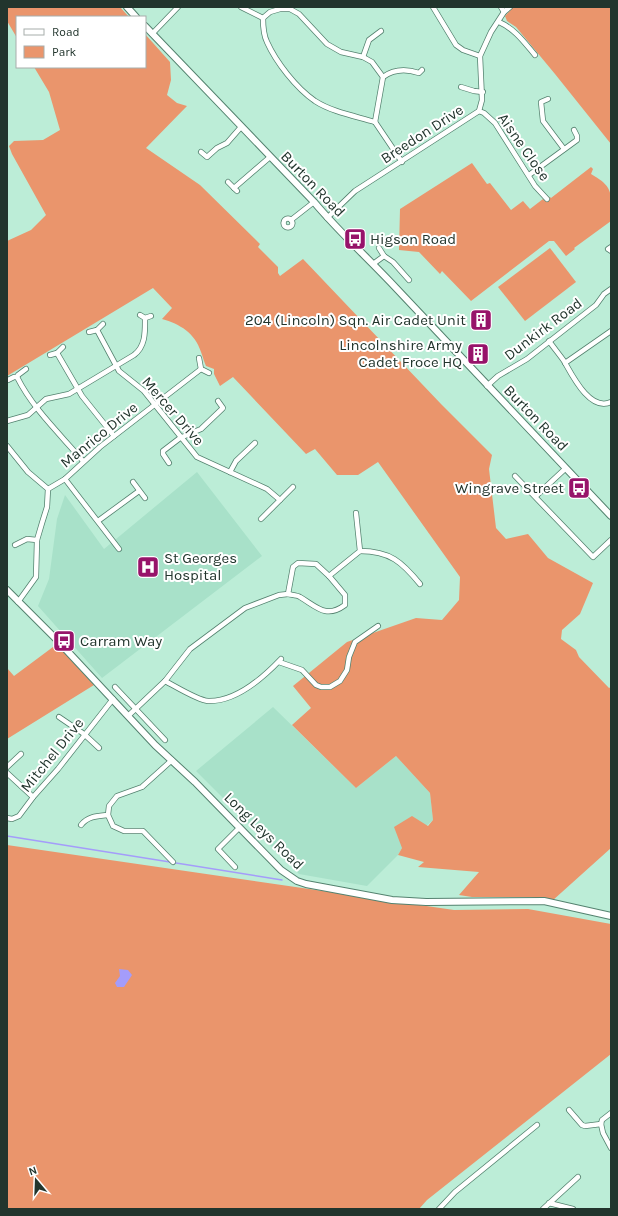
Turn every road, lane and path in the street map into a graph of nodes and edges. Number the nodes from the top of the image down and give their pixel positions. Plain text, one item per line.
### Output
1 (127, 7) edge
2 (178, 7) edge
3 (241, 7) edge
4 (433, 7) edge
5 (501, 7) edge
6 (510, 7) edge
7 (504, 12) junction
8 (135, 16) edge
9 (263, 18) junction
10 (499, 22) junction
11 (146, 27) edge
12 (381, 31) dead end
13 (152, 34) junction
14 (535, 55) dead end
15 (480, 56) junction
16 (363, 57) junction
17 (422, 70) dead end
18 (383, 76) junction
19 (461, 87) dead end
20 (482, 92) junction
21 (548, 99) dead end
22 (478, 111) junction
23 (375, 122) junction
24 (241, 127) junction
25 (574, 130) dead end
26 (564, 149) junction
27 (201, 152) dead end
28 (270, 157) junction
29 (402, 162) junction
30 (529, 175) junction
31 (228, 182) dead end
32 (547, 199) dead end
33 (314, 202) junction
34 (327, 218) junction
35 (291, 220) dead end
36 (611, 247) edge
37 (379, 248) dead end
38 (611, 251) edge
39 (384, 256) junction
40 (373, 264) junction
41 (409, 280) dead end
42 (611, 289) edge
43 (140, 315) dead end
44 (151, 316) dead end
45 (146, 318) junction
46 (103, 324) dead end
47 (97, 330) junction
48 (611, 331) edge
49 (89, 332) dead end
50 (549, 341) junction
51 (63, 347) dead end
52 (57, 353) junction
53 (50, 355) dead end
54 (199, 358) dead end
55 (565, 363) junction
56 (116, 365) junction
57 (201, 368) junction
58 (26, 369) dead end
59 (209, 373) dead end
60 (17, 378) junction
61 (8, 380) dead end
62 (487, 386) junction
63 (78, 388) junction
64 (218, 401) dead end
65 (611, 402) edge
66 (155, 405) junction
67 (36, 408) junction
68 (7, 421) edge
69 (114, 436) junction
70 (180, 438) junction
71 (255, 443) dead end
72 (7, 446) edge
73 (83, 461) junction
74 (169, 463) dead end
75 (566, 468) junction
76 (230, 472) junction
77 (515, 476) dead end
78 (65, 479) junction
79 (133, 482) dead end
80 (293, 487) dead end
81 (48, 489) junction
82 (140, 491) junction
83 (536, 496) junction
84 (145, 498) dead end
85 (280, 500) junction
86 (356, 513) dead end
87 (611, 516) edge
88 (261, 518) dead end
89 (98, 521) junction
90 (37, 540) junction
91 (611, 540) edge
92 (15, 545) dead end
93 (119, 549) dead end
94 (360, 551) junction
95 (329, 576) junction
96 (420, 584) dead end
97 (7, 590) edge
98 (288, 594) junction
99 (18, 602) junction
100 (378, 626) dead end
101 (166, 681) junction
102 (114, 687) dead end
103 (113, 700) junction
104 (135, 710) junction
105 (128, 716) junction
106 (59, 717) dead end
107 (84, 734) junction
108 (164, 740) dead end
109 (99, 748) dead end
110 (21, 754) dead end
111 (172, 760) junction
112 (7, 767) edge
113 (7, 773) edge
114 (33, 797) junction
115 (108, 816) junction
116 (7, 818) edge
117 (81, 825) dead end
118 (239, 828) junction
119 (172, 862) dead end
120 (235, 867) dead end
121 (611, 916) edge
122 (569, 1110) dead end
123 (611, 1113) edge
124 (601, 1124) junction
125 (538, 1125) dead end
126 (611, 1148) edge
127 (578, 1177) dead end
128 (549, 1203) junction
129 (439, 1209) edge
130 (543, 1209) edge
131 (573, 1209) edge

1 - 8 street
2 - 13 street
3 - 9 street
4 - 15 street
5 - 7 street
6 - 7 street, Breedon Drive
7 - 10 street, Breedon Drive
9 - 16 street
9 - 23 street
10 - 14 street
10 - 15 street, Breedon Drive
11 - 13 street, Burton Road
12 - 16 street
13 - 24 street, Burton Road
15 - 20 street, Breedon Drive
16 - 18 street
17 - 18 street
18 - 23 street
19 - 20 street
20 - 22 street, Breedon Drive
21 - 26 street
22 - 29 street, Breedon Drive
22 - 30 street, Aisne Close
23 - 29 street
24 - 27 street
24 - 28 street, Burton Road
25 - 26 street
26 - 30 street
28 - 31 street
28 - 33 street, Burton Road
29 - 34 street, Breedon Drive
30 - 32 street, Aisne Close
33 - 34 street, Burton Road
33 - 35 street
34 - 40 street, Burton Road
36 - 38 street
37 - 39 street
39 - 40 street
39 - 41 street
40 - 62 street, Burton Road
42 - 50 street, Dunkirk Road
43 - 45 street
44 - 45 street
45 - 56 street
46 - 47 street
47 - 49 street
47 - 56 street, Mercer Drive
48 - 55 street
50 - 55 street
50 - 62 street, Dunkirk Road
51 - 52 street
52 - 53 street
52 - 63 street
54 - 57 street
55 - 65 street
56 - 63 street
56 - 66 street, Mercer Drive
57 - 59 street
57 - 66 street, Manrico Drive
58 - 60 street
60 - 61 street
60 - 67 street
62 - 75 street, Burton Road
63 - 67 street
63 - 69 street
64 - 70 street
66 - 69 street, Manrico Drive
66 - 70 street, Mercer Drive
67 - 68 street
67 - 73 street
69 - 73 street, Manrico Drive
70 - 74 street
70 - 76 street, Mercer Drive
71 - 76 street
72 - 81 street
73 - 78 street, Manrico Drive
75 - 83 street
75 - 87 street, Burton Road
76 - 85 street, Mercer Drive
77 - 83 street
78 - 81 street, Manrico Drive
78 - 89 street
79 - 82 street
80 - 85 street
81 - 90 street
82 - 84 street
82 - 89 street
83 - 91 street
85 - 88 street
86 - 94 street
89 - 93 street
90 - 92 street
90 - 99 street
94 - 95 street
94 - 96 street
95 - 98 street
95 - 98 street
97 - 99 street, Long Leys Road
98 - 101 street
99 - 103 street, Long Leys Road
100 - 101 street
101 - 104 street
102 - 104 street
103 - 105 street, Long Leys Road
103 - 107 street, Mitchel Drive
104 - 105 street
104 - 108 street
105 - 111 street, Long Leys Road
106 - 107 street
107 - 109 street
107 - 114 street, Mitchel Drive
110 - 112 street
111 - 115 street
111 - 118 street, Long Leys Road
113 - 114 street
114 - 116 street, Mitchel Drive
115 - 117 street
115 - 119 street
118 - 120 street
118 - 121 street, Long Leys Road
122 - 124 street
123 - 124 street
124 - 126 street
125 - 129 street
127 - 128 street
128 - 130 street
128 - 131 street

